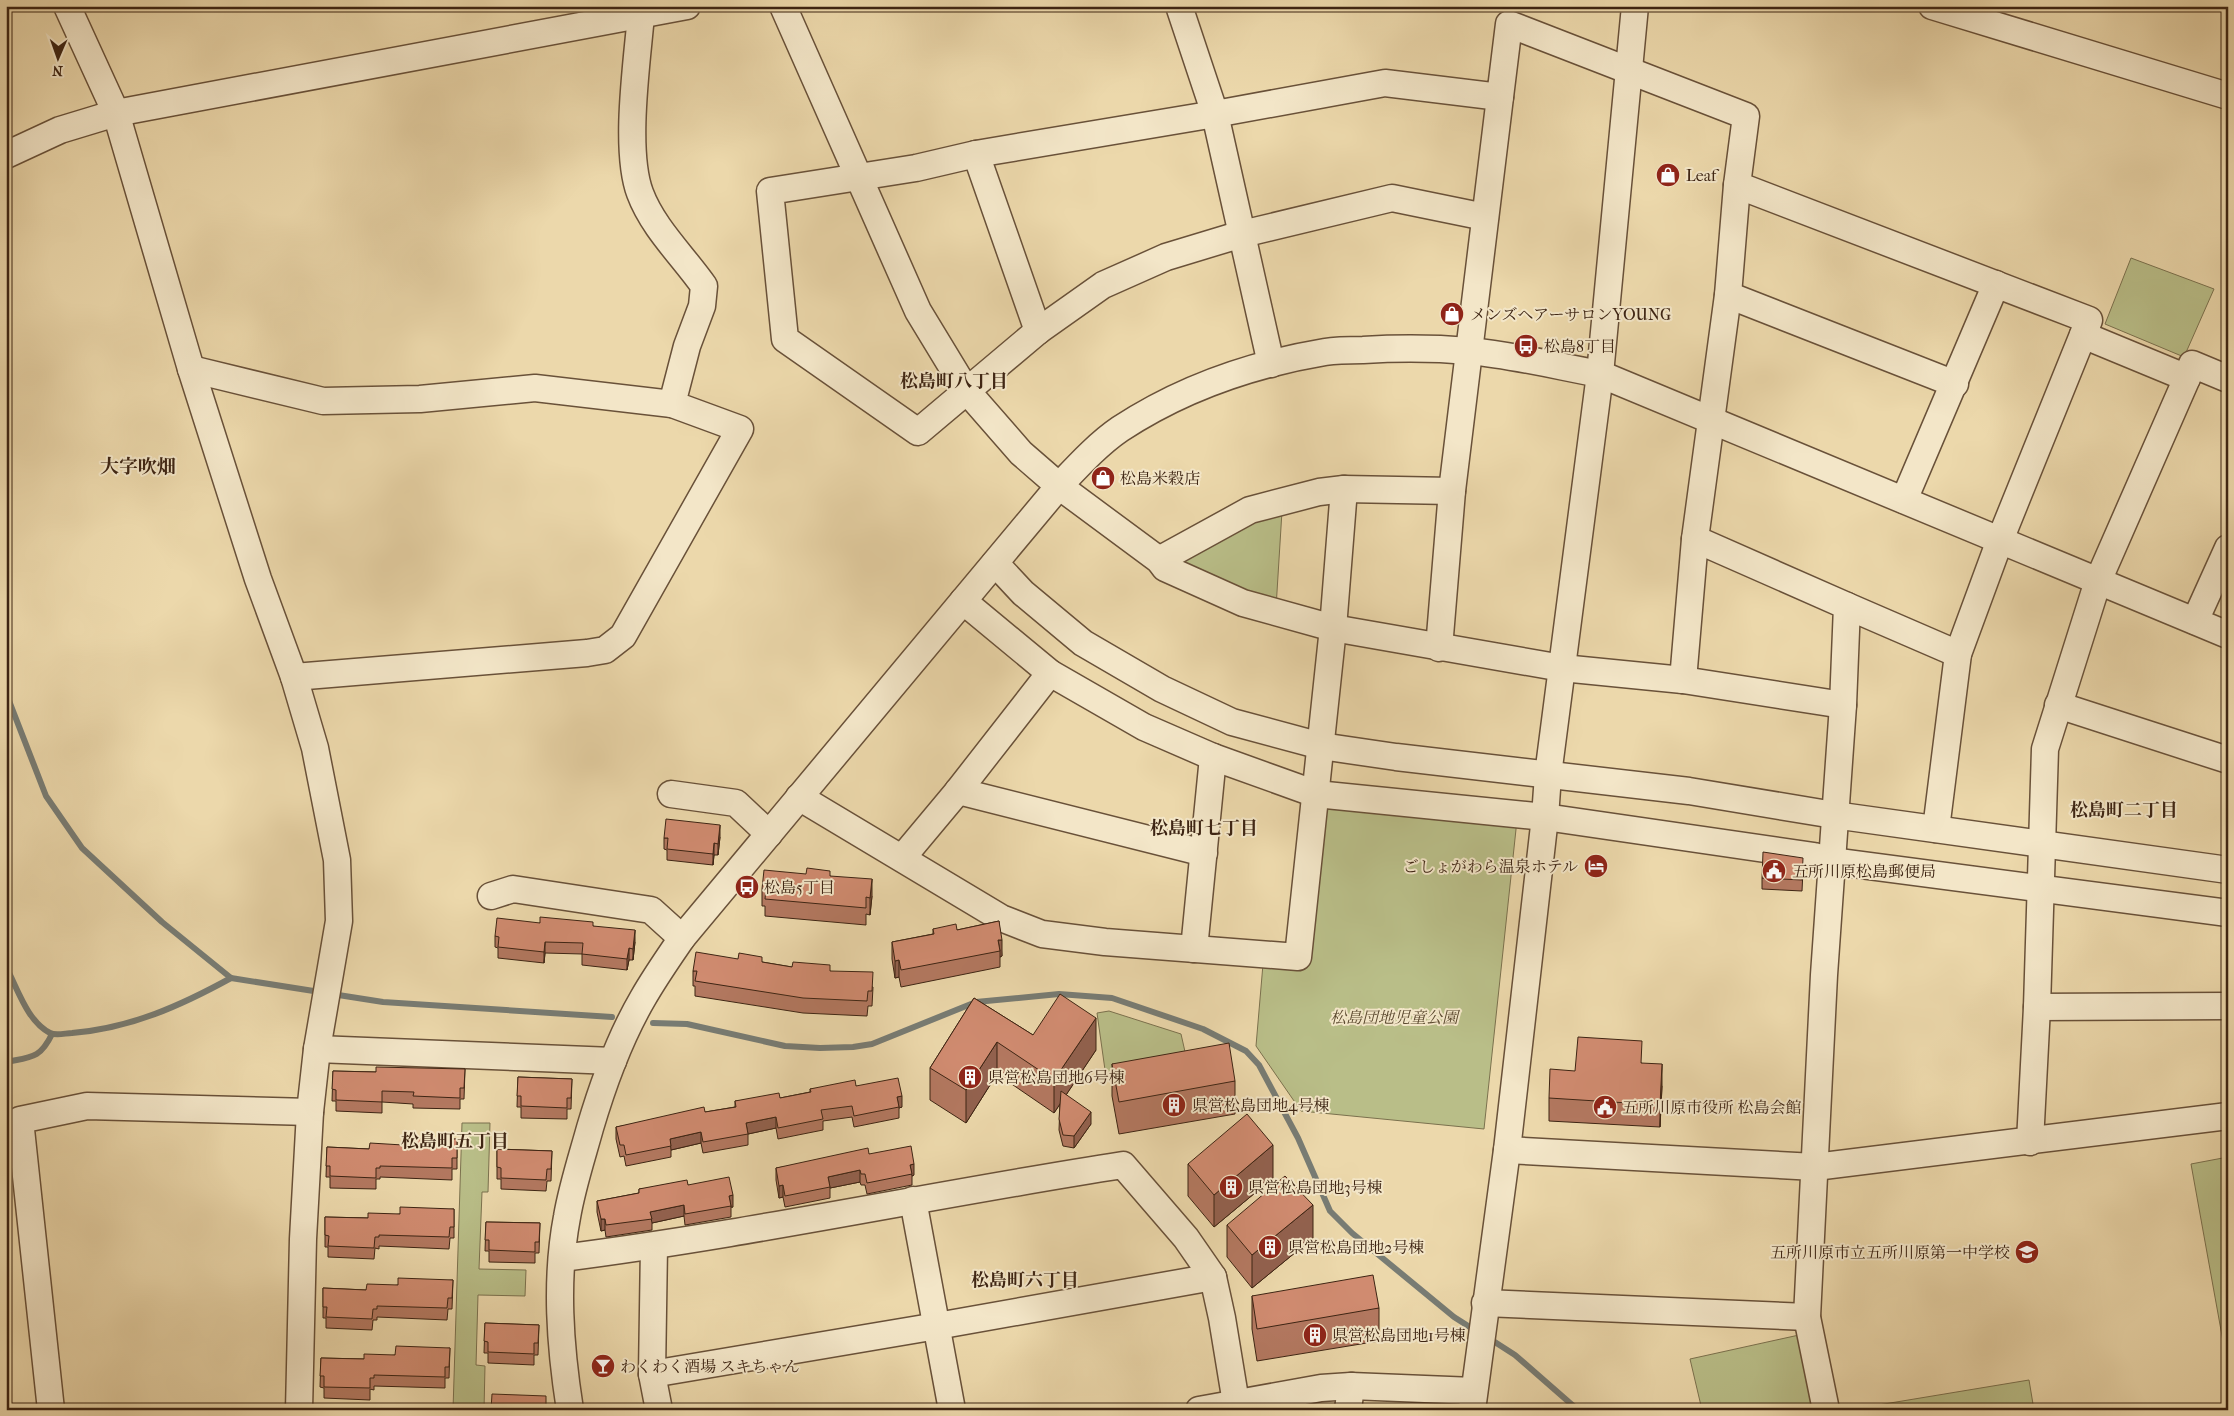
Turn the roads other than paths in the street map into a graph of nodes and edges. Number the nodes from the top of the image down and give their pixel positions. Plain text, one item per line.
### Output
1 (68, 6) edge
2 (687, 6) edge
3 (783, 6) edge
4 (1179, 6) edge
5 (1635, 6) edge
6 (1932, 6) edge
7 (641, 15) junction
8 (1630, 70) junction
9 (2228, 96) edge
10 (1500, 97) junction
11 (116, 113) junction
12 (1215, 114) junction
13 (976, 154) junction
14 (6, 155) edge
15 (860, 178) junction
16 (1737, 185) junction
17 (1485, 217) junction
18 (1242, 234) junction
19 (1996, 284) junction
20 (1728, 295) junction
21 (1038, 331) junction
22 (2083, 335) junction
23 (1469, 351) junction
24 (1271, 364) junction
25 (191, 369) junction
26 (1600, 374) junction
27 (2186, 378) junction
28 (2228, 379) edge
29 (1955, 384) junction
30 (966, 390) junction
31 (672, 404) junction
32 (1710, 420) junction
33 (1059, 486) junction
34 (1344, 489) junction
35 (1452, 491) junction
36 (1904, 500) junction
37 (1695, 539) junction
38 (2000, 540) junction
39 (2228, 548) edge
40 (1159, 560) junction
41 (995, 562) junction
42 (2098, 581) junction
43 (963, 601) junction
44 (1846, 606) junction
45 (2195, 621) junction
46 (1333, 628) junction
47 (2228, 635) edge
48 (1440, 648) junction
49 (1958, 654) junction
50 (1562, 668) junction
51 (1050, 673) junction
52 (294, 677) junction
53 (1683, 680) junction
54 (1162, 689) junction
55 (1843, 705) junction
56 (2058, 705) junction
57 (1144, 727) junction
58 (1321, 746) junction
59 (1213, 757) junction
60 (2228, 760) edge
61 (1548, 775) junction
62 (958, 792) junction
63 (671, 794) dead end
64 (1316, 794) junction
65 (799, 797) junction
66 (1834, 815) junction
67 (1545, 817) junction
68 (1936, 829) junction
69 (769, 834) junction
70 (2043, 843) junction
71 (1204, 853) junction
72 (902, 858) junction
73 (1831, 861) junction
74 (2228, 870) edge
75 (2041, 888) junction
76 (491, 896) dead end
77 (2228, 913) edge
78 (682, 938) junction
79 (1194, 949) junction
80 (2228, 1006) edge
81 (2037, 1007) junction
82 (317, 1050) junction
83 (612, 1062) junction
84 (310, 1112) junction
85 (2228, 1116) edge
86 (2030, 1142) junction
87 (1507, 1150) junction
88 (1815, 1167) junction
89 (913, 1200) junction
90 (654, 1246) junction
91 (562, 1258) junction
92 (1213, 1277) junction
93 (1484, 1309) junction
94 (1807, 1317) junction
95 (937, 1326) junction
96 (652, 1374) junction
97 (1350, 1398) edge
98 (1473, 1401) edge
99 (1235, 1406) edge
100 (51, 1410) edge
101 (299, 1410) edge
102 (570, 1410) edge
103 (659, 1410) edge
104 (952, 1410) edge
105 (1199, 1410) edge
106 (1826, 1410) edge

1 - 11 street
2 - 7 street
3 - 15 street
4 - 12 street
5 - 8 street
6 - 9 street
7 - 11 street
7 - 31 street
8 - 10 street
8 - 16 street
8 - 26 street
10 - 12 street
10 - 17 street
11 - 14 street
11 - 25 street
12 - 13 street
12 - 18 street
13 - 15 street
13 - 21 street
15 - 30 street
15 - 30 street
16 - 19 street
16 - 20 street
17 - 18 street
17 - 23 street
18 - 21 street
18 - 24 street
19 - 22 street
19 - 29 street
20 - 29 street
20 - 32 street
21 - 30 street
22 - 27 street
22 - 38 street
23 - 24 street
23 - 26 street
23 - 35 street
24 - 33 street
25 - 31 street
25 - 52 street
26 - 32 street
26 - 50 street
27 - 28 street
27 - 42 street
29 - 36 street
30 - 33 street
31 - 52 street
32 - 36 street
32 - 37 street
33 - 40 street
33 - 41 street
34 - 35 street
34 - 40 street
34 - 46 street
35 - 48 street
36 - 38 street
37 - 44 street
37 - 53 street
38 - 42 street
38 - 49 street
39 - 45 street
40 - 46 street
41 - 43 street
41 - 54 street
42 - 45 street
42 - 56 street
43 - 51 street
43 - 65 street
44 - 49 street
44 - 55 street
45 - 47 street
46 - 48 street
46 - 58 street
48 - 50 street
49 - 68 street
50 - 53 street
50 - 61 street
51 - 57 street
51 - 62 street
52 - 82 street
53 - 55 street
54 - 57 street
54 - 58 street
55 - 66 street
56 - 60 street
56 - 70 street
57 - 59 street
58 - 61 street
58 - 64 street
59 - 64 street
59 - 71 street
61 - 66 street
61 - 67 street
62 - 71 street
62 - 72 street
63 - 69 street
64 - 67 street
64 - 79 street
65 - 69 street
65 - 72 street
66 - 68 street
66 - 73 street
67 - 73 street
67 - 87 street
68 - 70 street
69 - 78 street
70 - 74 street
70 - 75 street
71 - 79 street
72 - 79 street
73 - 75 street
73 - 88 street
75 - 77 street
75 - 81 street
76 - 78 street
78 - 83 street
80 - 81 street
81 - 86 street
82 - 83 street
82 - 84 street
83 - 91 street
84 - 100 street
84 - 101 street
85 - 86 street
86 - 88 street
87 - 88 street
87 - 93 street
88 - 94 street
89 - 90 street
89 - 92 street
89 - 95 street
90 - 91 street
90 - 96 street
91 - 102 street
92 - 95 street
92 - 99 street
93 - 94 street
93 - 98 street
94 - 106 street
95 - 96 street
95 - 104 street
96 - 103 street
97 - 98 street
97 - 99 street
99 - 105 street

